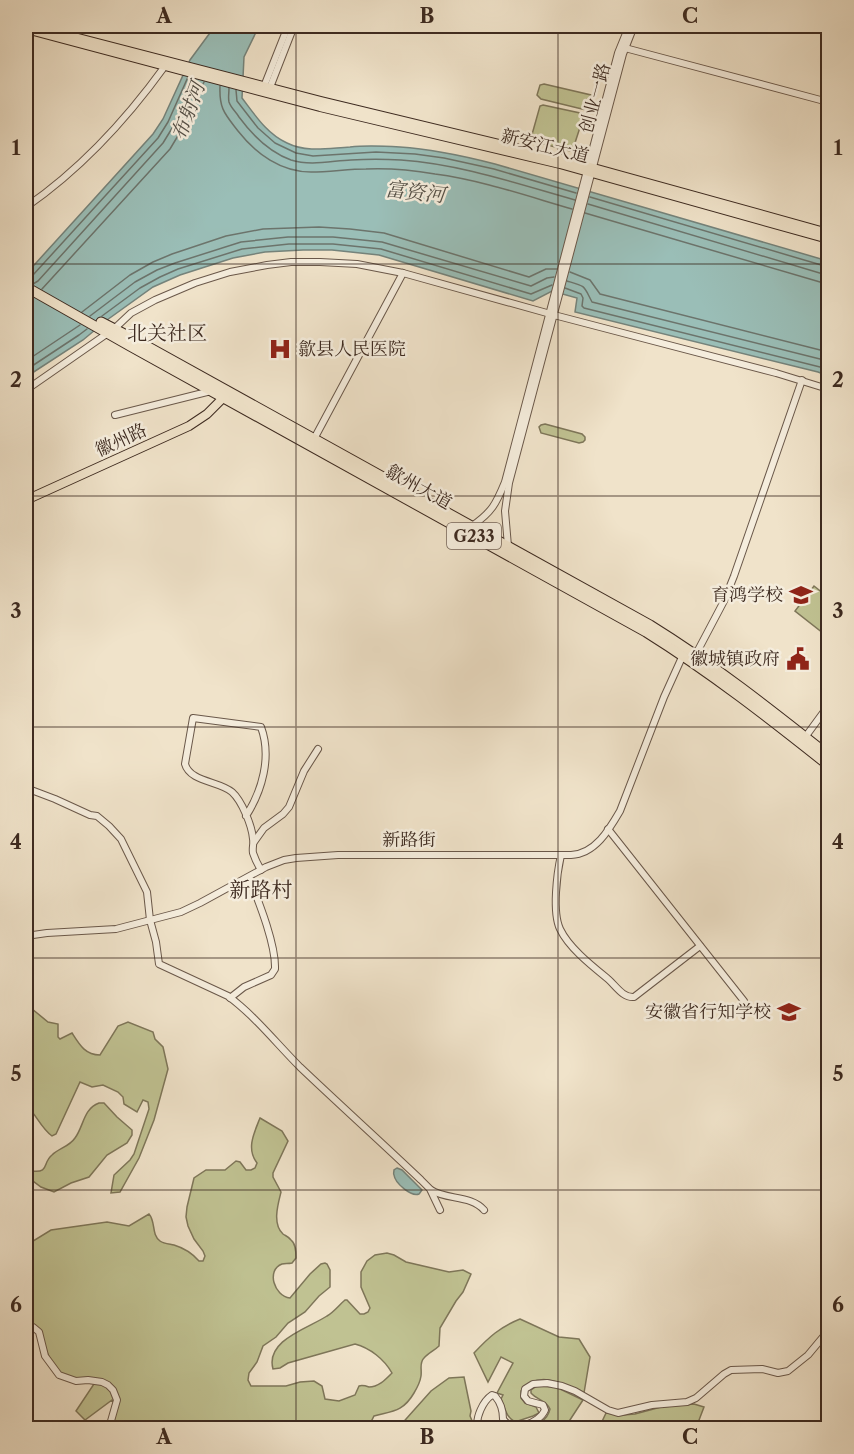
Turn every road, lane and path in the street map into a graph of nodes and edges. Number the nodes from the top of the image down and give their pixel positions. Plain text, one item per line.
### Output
1 (32, 26) edge
2 (288, 26) edge
3 (294, 26) edge
4 (629, 26) edge
5 (634, 26) edge
6 (26, 29) edge
7 (625, 48) junction
8 (165, 66) junction
9 (178, 66) junction
10 (266, 90) junction
11 (828, 102) edge
12 (589, 173) junction
13 (26, 207) edge
14 (828, 233) edge
15 (828, 239) edge
16 (403, 273) junction
17 (26, 280) edge
18 (26, 287) edge
19 (551, 314) junction
20 (108, 330) junction
21 (802, 380) junction
22 (828, 389) edge
23 (26, 390) edge
24 (211, 391) junction
25 (224, 398) junction
26 (115, 415) dead end
27 (314, 439) junction
28 (26, 500) edge
29 (472, 526) junction
30 (508, 546) junction
31 (696, 654) junction
32 (682, 655) junction
33 (828, 706) edge
34 (806, 736) junction
35 (318, 749) dead end
36 (828, 754) edge
37 (828, 765) edge
38 (26, 788) edge
39 (246, 816) junction
40 (608, 829) junction
41 (254, 842) junction
42 (561, 855) junction
43 (261, 870) junction
44 (249, 877) junction
45 (150, 920) junction
46 (26, 936) edge
47 (700, 946) junction
48 (230, 998) junction
49 (744, 1001) dead end
50 (430, 1189) junction
51 (440, 1210) dead end
52 (484, 1210) dead end
53 (26, 1328) edge
54 (828, 1331) edge
55 (828, 1386) edge
56 (828, 1407) edge
57 (111, 1428) edge
58 (478, 1428) edge

1 - 9 main road
2 - 10 street
3 - 10 street
4 - 12 street, 创业一路
5 - 7 street, 创业一路
6 - 8 main road
7 - 11 street
7 - 12 street, 创业一路
8 - 9 main road
8 - 13 street
9 - 10 main road, 新安江大道
10 - 12 main road, 新安江大道
12 - 14 main road, 新安江大道
12 - 15 main road, 新安江大道
12 - 19 street
16 - 19 street
16 - 20 street
16 - 27 street
17 - 20 highway, G233
18 - 20 highway, G233
19 - 21 street
19 - 29 street
19 - 30 street
20 - 23 street
20 - 24 highway, 歙州大道 / G233
20 - 27 highway, 歙州大道 / G233
21 - 22 street
21 - 31 street
24 - 25 highway, 歙州大道 / G233
24 - 26 street
25 - 28 main road, 徽州路
25 - 32 highway, 歙州大道 / G233
27 - 29 highway, 歙州大道 / G233
29 - 30 highway, 歙州大道 / G233
30 - 31 highway, 歙州大道 / G233
31 - 34 highway, 歙州大道 / G233
32 - 37 highway, 歙州大道 / G233
32 - 40 street, 新路街
33 - 34 street
34 - 36 highway, 歙州大道 / G233
35 - 41 street
38 - 45 street
39 - 39 street
39 - 41 street
40 - 42 street, 新路街
40 - 47 street
41 - 43 street
42 - 43 street, 新路街
42 - 47 street
43 - 44 street, 新路街
44 - 45 street, 新路街
44 - 48 street
45 - 46 street, 新路街
45 - 48 street
47 - 49 street
48 - 50 street
50 - 51 street
50 - 52 street
53 - 57 street
54 - 58 street
55 - 56 street

